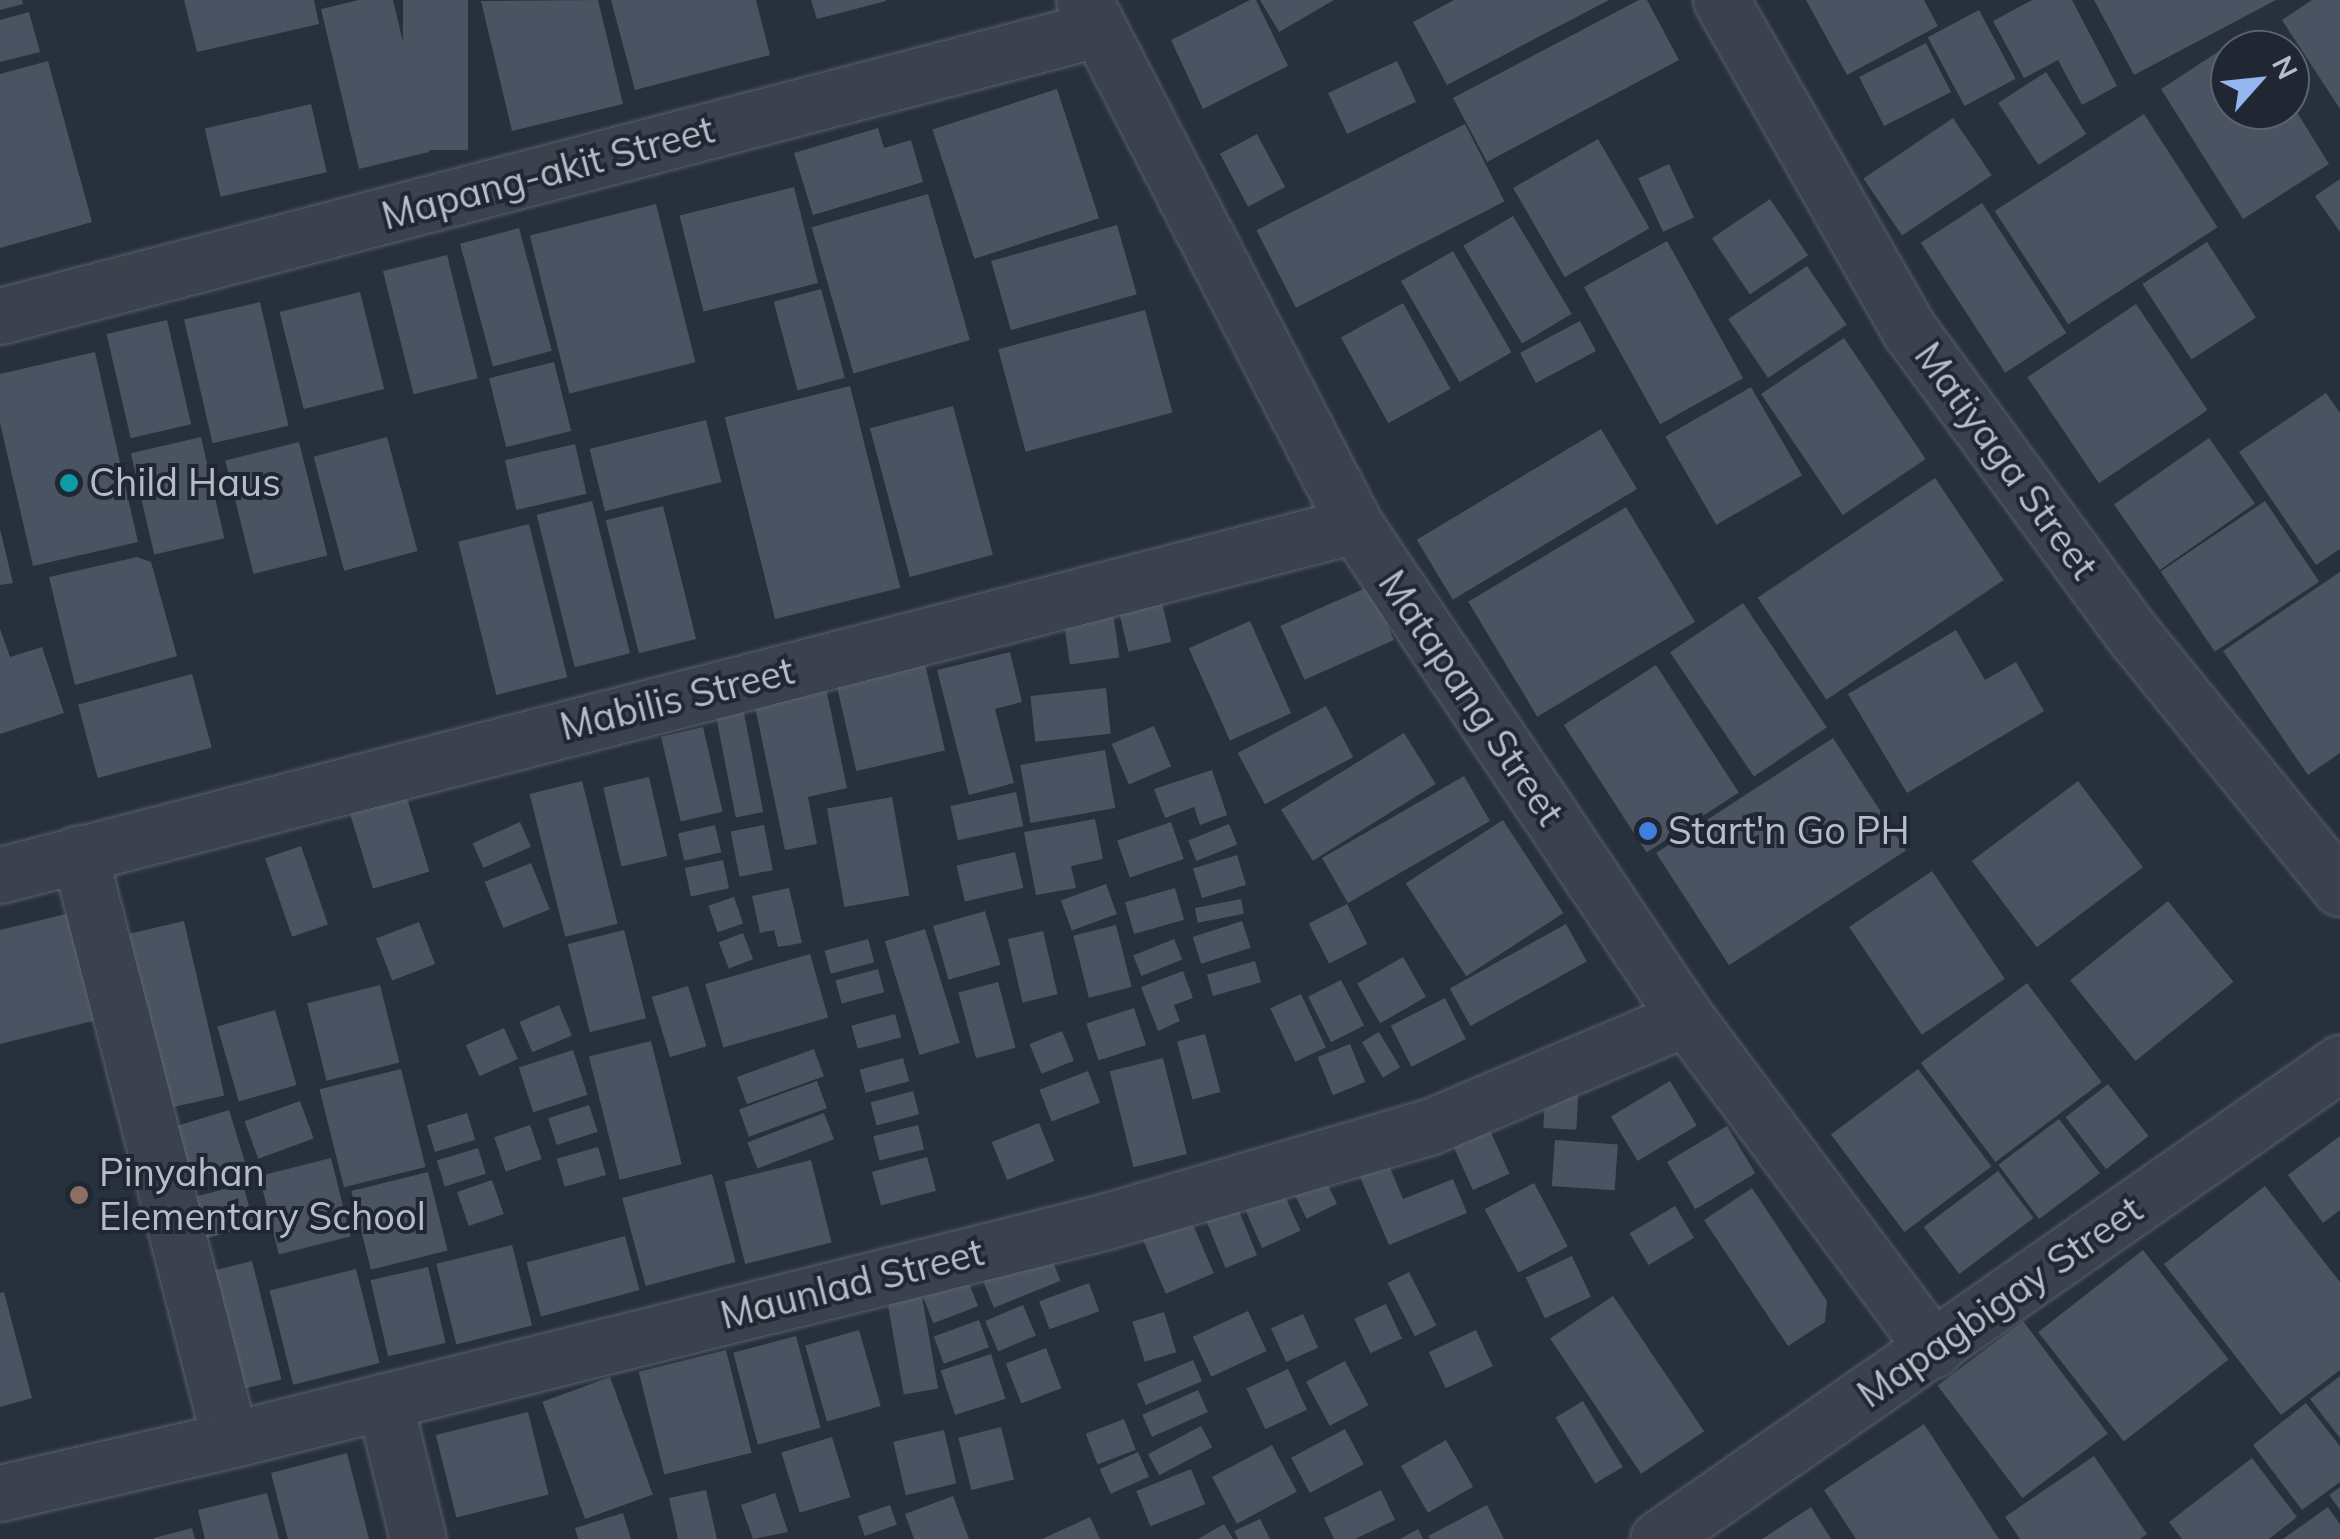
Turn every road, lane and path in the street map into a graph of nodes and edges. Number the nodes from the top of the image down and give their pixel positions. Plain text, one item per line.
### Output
1 (1722, 0) edge
2 (1090, 15) edge
3 (0, 316) edge
4 (1355, 525) junction
5 (79, 853) junction
6 (0, 874) edge
7 (2340, 888) edge
8 (1686, 1018) junction
9 (2340, 1063) edge
10 (1934, 1350) junction
11 (384, 1401) junction
12 (230, 1440) junction
13 (0, 1492) edge
14 (418, 1539) edge
15 (1658, 1539) edge

1 - 7 street, Matiyaga Street
2 - 3 street, Mapang-akit Street
2 - 4 street, Matapang Street
4 - 5 street, Mabilis Street
4 - 8 street, Matapang Street
5 - 6 street, Mabilis Street
5 - 12 street
8 - 10 street, Matapang Street
8 - 11 street, Maunlad Street
9 - 10 street, Mapagbigay Street
10 - 15 street, Mapagbigay Street
11 - 12 street, Maunlad Street
11 - 14 street
12 - 13 street, Maunlad Street

